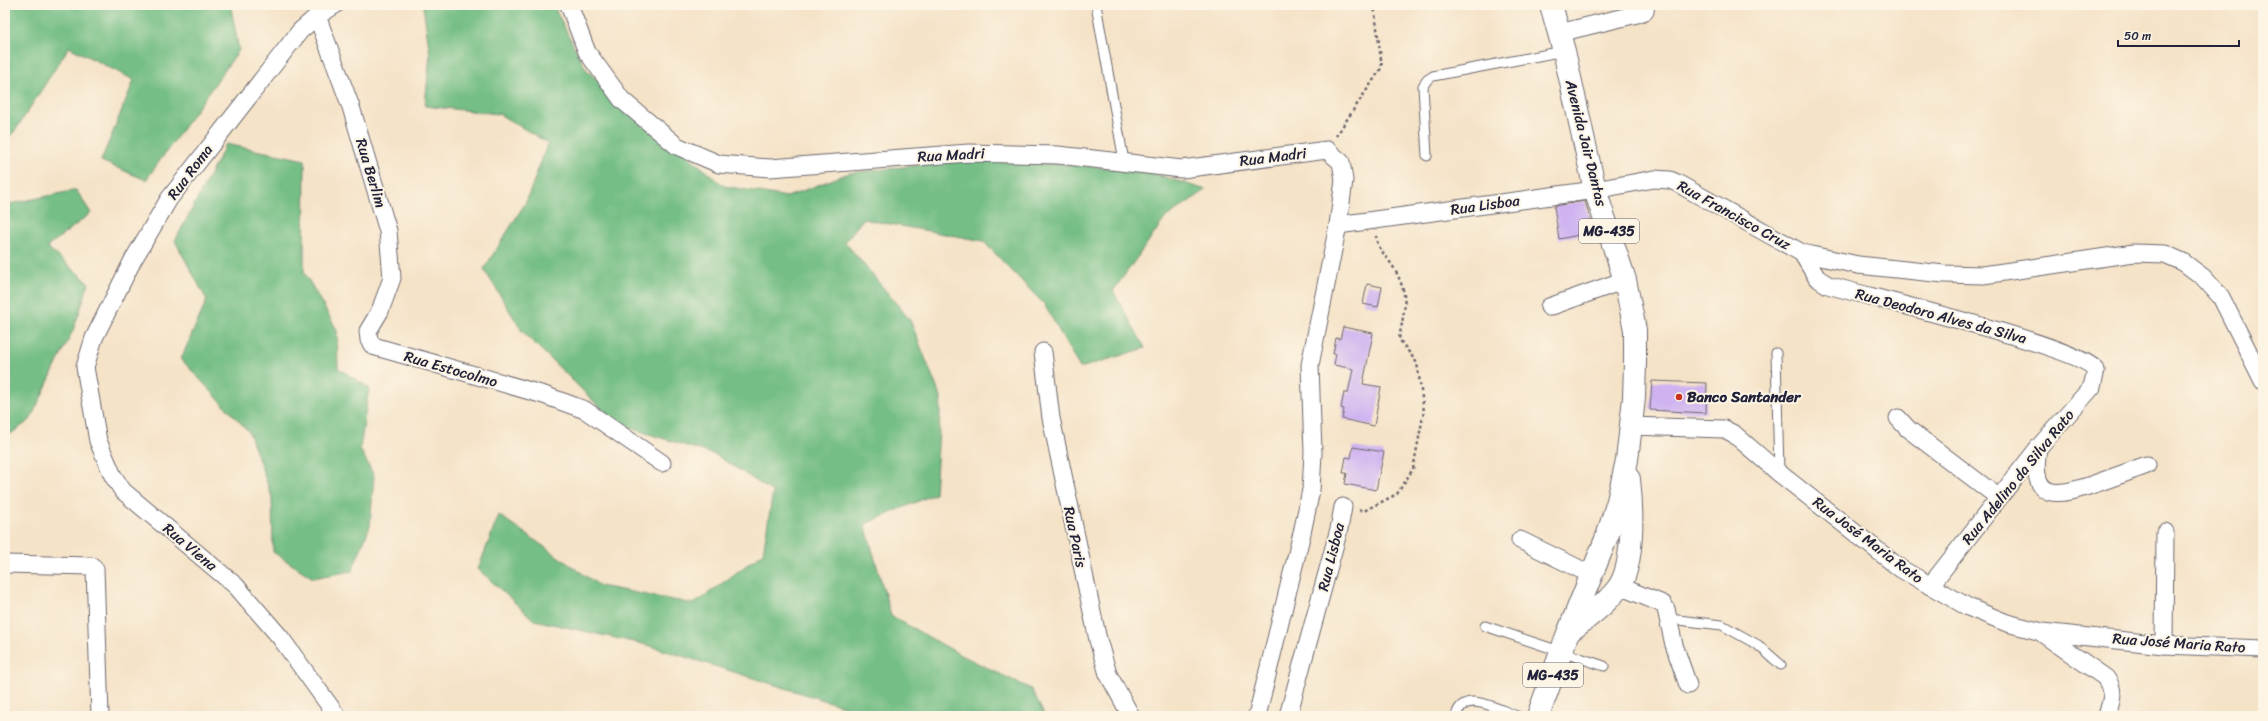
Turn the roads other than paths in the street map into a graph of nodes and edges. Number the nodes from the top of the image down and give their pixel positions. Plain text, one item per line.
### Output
1 (335, 5) edge
2 (569, 5) edge
3 (1096, 5) edge
4 (1551, 5) edge
5 (1646, 5) edge
6 (1609, 13) edge
7 (317, 16) junction
8 (1561, 42) junction
9 (1427, 156) dead end
10 (1124, 161) junction
11 (1596, 190) junction
12 (1338, 225) junction
13 (1802, 253) junction
14 (1625, 280) junction
15 (1549, 307) dead end
16 (368, 331) joint
17 (1043, 352) dead end
18 (1776, 353) dead end
19 (2093, 365) joint
20 (85, 367) joint
21 (2263, 381) edge
22 (1898, 418) dead end
23 (1630, 426) junction
24 (2038, 448) junction
25 (1627, 460) junction
26 (662, 463) dead end
27 (2147, 465) dead end
28 (1779, 473) junction
29 (1998, 497) junction
30 (1343, 507) road end
31 (2165, 532) dead end
32 (1520, 540) dead end
33 (5, 564) edge
34 (1592, 575) junction
35 (1619, 586) junction
36 (1930, 586) junction
37 (1669, 619) junction
38 (1485, 626) dead end
39 (2042, 632) junction
40 (1564, 643) junction
41 (2164, 645) junction
42 (2263, 649) edge
43 (1781, 665) dead end
44 (1604, 666) dead end
45 (1688, 685) dead end
46 (334, 713) edge
47 (100, 716) edge
48 (351, 716) edge
49 (1131, 716) edge
50 (1257, 716) edge
51 (1288, 716) edge
52 (1456, 716) edge
53 (1518, 716) edge
54 (1538, 716) edge
55 (2107, 716) edge

1 - 7 street, Rua Roma
2 - 10 street, Rua Madri
3 - 10 lane
4 - 8 main road, Avenida Jair Dantas / MG-435
5 - 6 street
6 - 8 street
7 - 16 street, Rua Berlim
7 - 20 street, Rua Roma
8 - 9 lane
8 - 11 main road, Avenida Jair Dantas / MG-435
10 - 12 street, Rua Madri
11 - 12 street, Rua Lisboa
11 - 13 street, Rua Francisco Cruz
11 - 14 main road, Avenida Jair Dantas / MG-435
12 - 50 street
13 - 19 street, Rua Deodoro Alves da Silva
13 - 21 street
14 - 15 street
14 - 23 main road, Avenida Jair Dantas / MG-435
16 - 26 street, Rua Estocolmo
17 - 49 street, Rua Paris
18 - 28 lane
19 - 24 street, Rua Adelino da Silva Rato
20 - 46 street, Rua Viena
22 - 29 street
23 - 25 main road, Avenida Jair Dantas / MG-435
23 - 28 street, Rua José Maria Rato
24 - 27 street
24 - 29 street, Rua Adelino da Silva Rato
25 - 34 main road, Avenida Jair Dantas / MG-435
25 - 35 main road, Avenida Jair Dantas
28 - 36 street, Rua José Maria Rato
29 - 36 street, Rua Adelino da Silva Rato
30 - 51 street, Rua Lisboa
31 - 41 street
32 - 34 street
33 - 47 street
34 - 40 main road, Avenida Jair Dantas / MG-435
35 - 37 street
35 - 40 main road, Avenida Jair Dantas
36 - 39 street, Rua José Maria Rato
37 - 43 lane
37 - 45 street
38 - 40 lane
39 - 41 street, Rua José Maria Rato
39 - 55 street
40 - 44 lane
40 - 54 main road, Avenida Jair Dantas / MG-435
41 - 42 street, Rua José Maria Rato
46 - 48 street
52 - 53 lane

